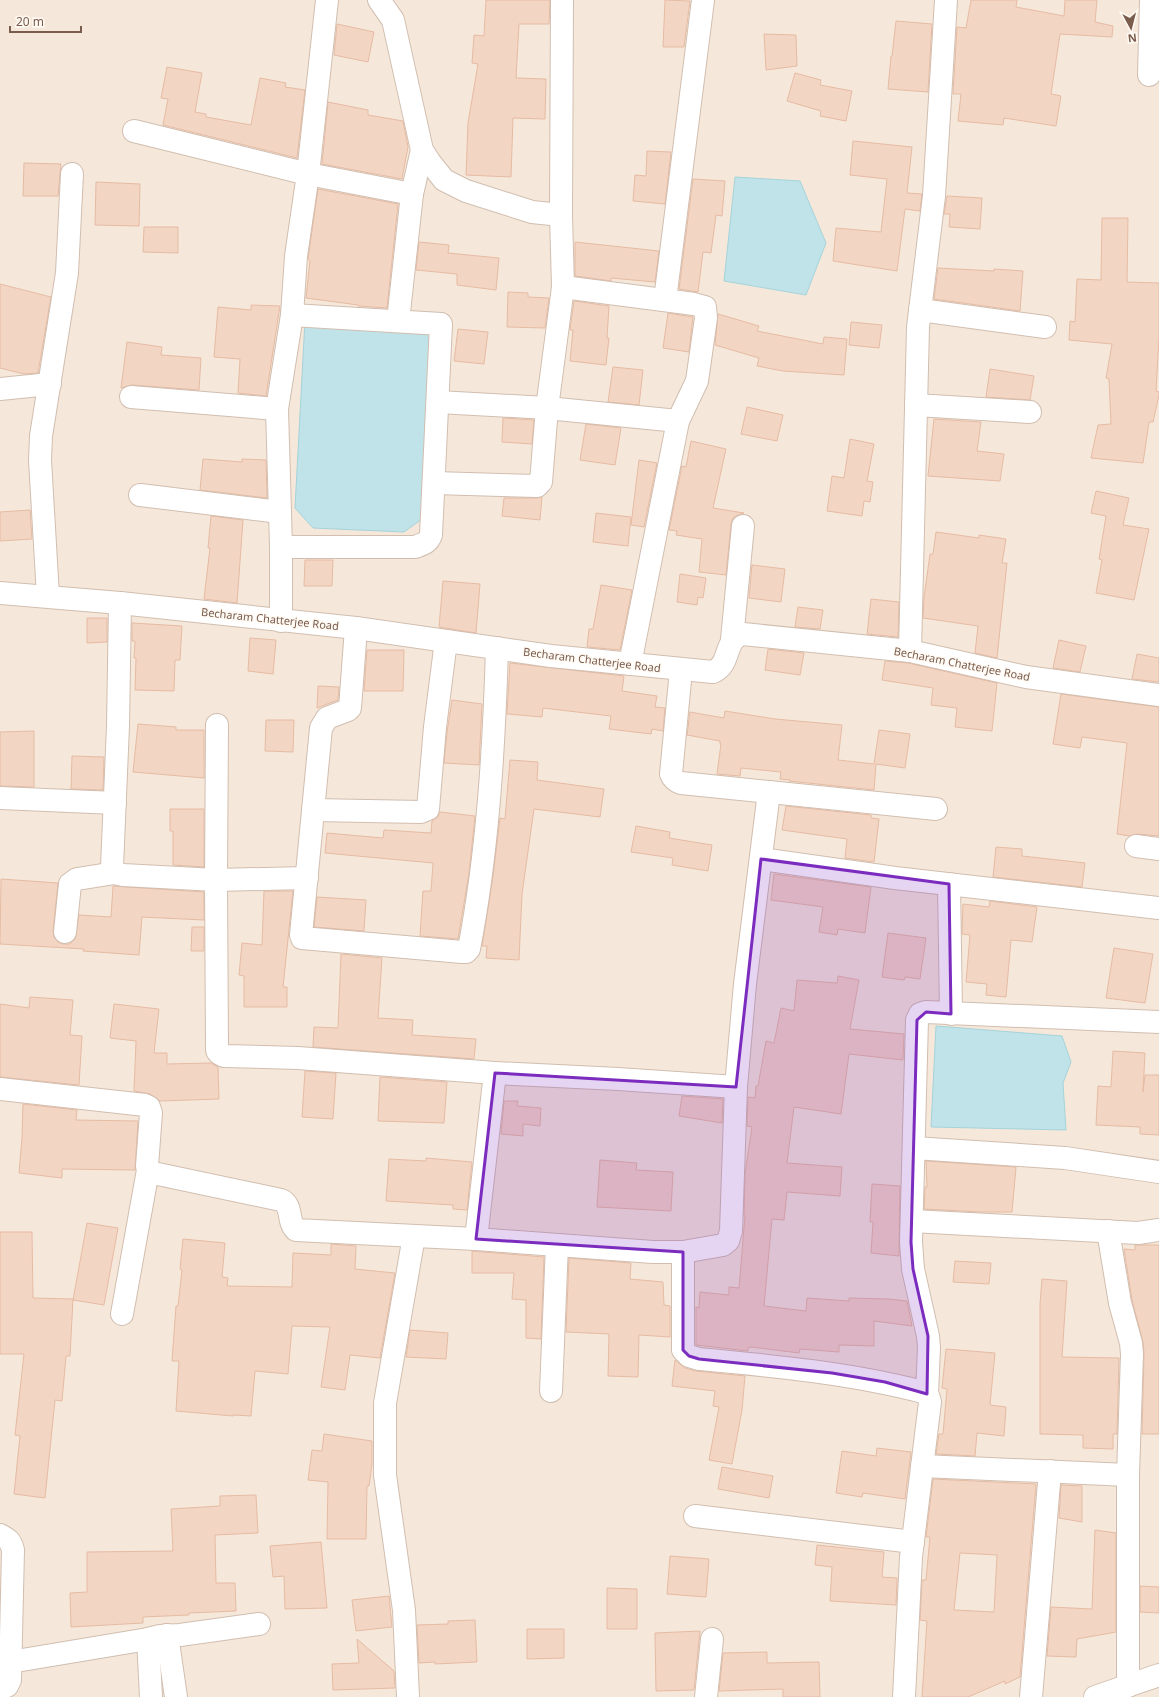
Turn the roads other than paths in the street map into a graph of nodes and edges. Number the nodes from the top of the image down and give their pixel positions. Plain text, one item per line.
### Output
1 (327, 0) edge
2 (378, 0) edge
3 (562, 0) edge
4 (703, 0) edge
5 (946, 0) edge
6 (1151, 0) edge
7 (1149, 75) dead end
8 (134, 131) dead end
9 (422, 150) junction
10 (72, 174) dead end
11 (308, 174) junction
12 (412, 194) junction
13 (561, 215) junction
14 (563, 286) junction
15 (665, 300) junction
16 (920, 310) junction
17 (292, 315) junction
18 (398, 321) junction
19 (1045, 327) dead end
20 (50, 384) junction
21 (0, 389) edge
22 (131, 397) dead end
23 (438, 402) junction
24 (916, 405) junction
25 (547, 408) junction
26 (277, 409) junction
27 (1030, 412) dead end
28 (678, 421) junction
29 (434, 482) junction
30 (140, 495) dead end
31 (280, 512) junction
32 (744, 526) dead end
33 (281, 547) junction
34 (0, 593) edge
35 (48, 596) junction
36 (120, 603) junction
37 (281, 621) junction
38 (356, 628) junction
39 (732, 640) junction
40 (446, 641) junction
41 (497, 648) junction
42 (910, 651) junction
43 (630, 664) junction
44 (681, 670) junction
45 (1159, 695) edge
46 (217, 725) dead end
47 (769, 792) junction
48 (0, 798) edge
49 (115, 803) junction
50 (936, 809) dead end
51 (313, 810) junction
52 (1136, 846) dead end
53 (1159, 849) edge
54 (761, 860) junction
55 (115, 873) junction
56 (307, 878) junction
57 (216, 880) junction
58 (949, 884) junction
59 (1159, 908) edge
60 (65, 932) dead end
61 (952, 1014) junction
62 (1159, 1022) edge
63 (495, 1073) junction
64 (736, 1087) junction
65 (0, 1089) edge
66 (914, 1148) junction
67 (148, 1170) junction
68 (1159, 1172) edge
69 (912, 1221) junction
70 (1159, 1230) edge
71 (1108, 1231) junction
72 (414, 1236) junction
73 (476, 1239) junction
74 (558, 1245) junction
75 (683, 1252) junction
76 (122, 1314) dead end
77 (551, 1391) dead end
78 (927, 1394) junction
79 (922, 1466) junction
80 (1050, 1471) junction
81 (1128, 1475) junction
82 (696, 1516) dead end
83 (0, 1535) edge
84 (913, 1542) junction
85 (259, 1624) dead end
86 (157, 1637) junction
87 (712, 1639) dead end
88 (10, 1662) junction
89 (1159, 1675) edge
90 (1128, 1686) junction
91 (0, 1690) edge
92 (151, 1697) edge
93 (176, 1697) edge
94 (408, 1697) edge
95 (706, 1697) edge
96 (904, 1697) edge
97 (1030, 1697) edge
98 (1095, 1697) edge

1 - 11 street
2 - 9 street
3 - 13 street
4 - 15 street
5 - 16 street
6 - 7 street
8 - 11 street
9 - 12 street
9 - 13 street
10 - 20 street
11 - 12 street
11 - 17 street
12 - 18 street
13 - 14 street
14 - 15 street
14 - 25 street
15 - 28 street
16 - 19 street
16 - 24 street
17 - 18 street
17 - 26 street
18 - 23 street
20 - 21 street
20 - 35 street
22 - 26 street
23 - 25 street
23 - 29 street
24 - 27 street
24 - 42 street
25 - 28 street
25 - 29 street
26 - 31 street
28 - 43 street
29 - 33 street
30 - 31 street
31 - 33 street
32 - 39 street
33 - 37 street
34 - 35 street, Becharam Chatterjee Road
35 - 36 street, Becharam Chatterjee Road
36 - 37 street, Becharam Chatterjee Road
36 - 49 street
37 - 38 street, Becharam Chatterjee Road
38 - 40 street, Becharam Chatterjee Road
38 - 51 street
39 - 42 street, Becharam Chatterjee Road
39 - 44 street, Becharam Chatterjee Road
40 - 41 street, Becharam Chatterjee Road
40 - 51 street
41 - 43 street, Becharam Chatterjee Road
41 - 56 street
42 - 45 street, Becharam Chatterjee Road
43 - 44 street, Becharam Chatterjee Road
44 - 47 street
46 - 57 street
47 - 50 street
47 - 54 street
48 - 49 street
49 - 55 street
51 - 56 street
52 - 53 street
54 - 58 street
54 - 64 street
55 - 57 street
55 - 60 street
56 - 57 street
57 - 63 street
58 - 59 street
58 - 61 street
61 - 62 street
61 - 66 street
63 - 64 street
63 - 73 street
64 - 75 street
65 - 67 street
66 - 68 street
66 - 69 street
67 - 72 street
67 - 76 street
69 - 71 street
69 - 78 street
70 - 71 street
71 - 81 street
72 - 73 street
72 - 94 street
73 - 74 street
74 - 75 street
74 - 77 street
75 - 78 street
78 - 79 street
79 - 80 street
79 - 84 street
80 - 81 street
80 - 97 street
81 - 90 street
82 - 84 street
83 - 88 street
84 - 96 street
85 - 86 street
86 - 88 street
86 - 92 street
86 - 93 street
87 - 95 street
88 - 91 street
89 - 90 street
90 - 98 street

